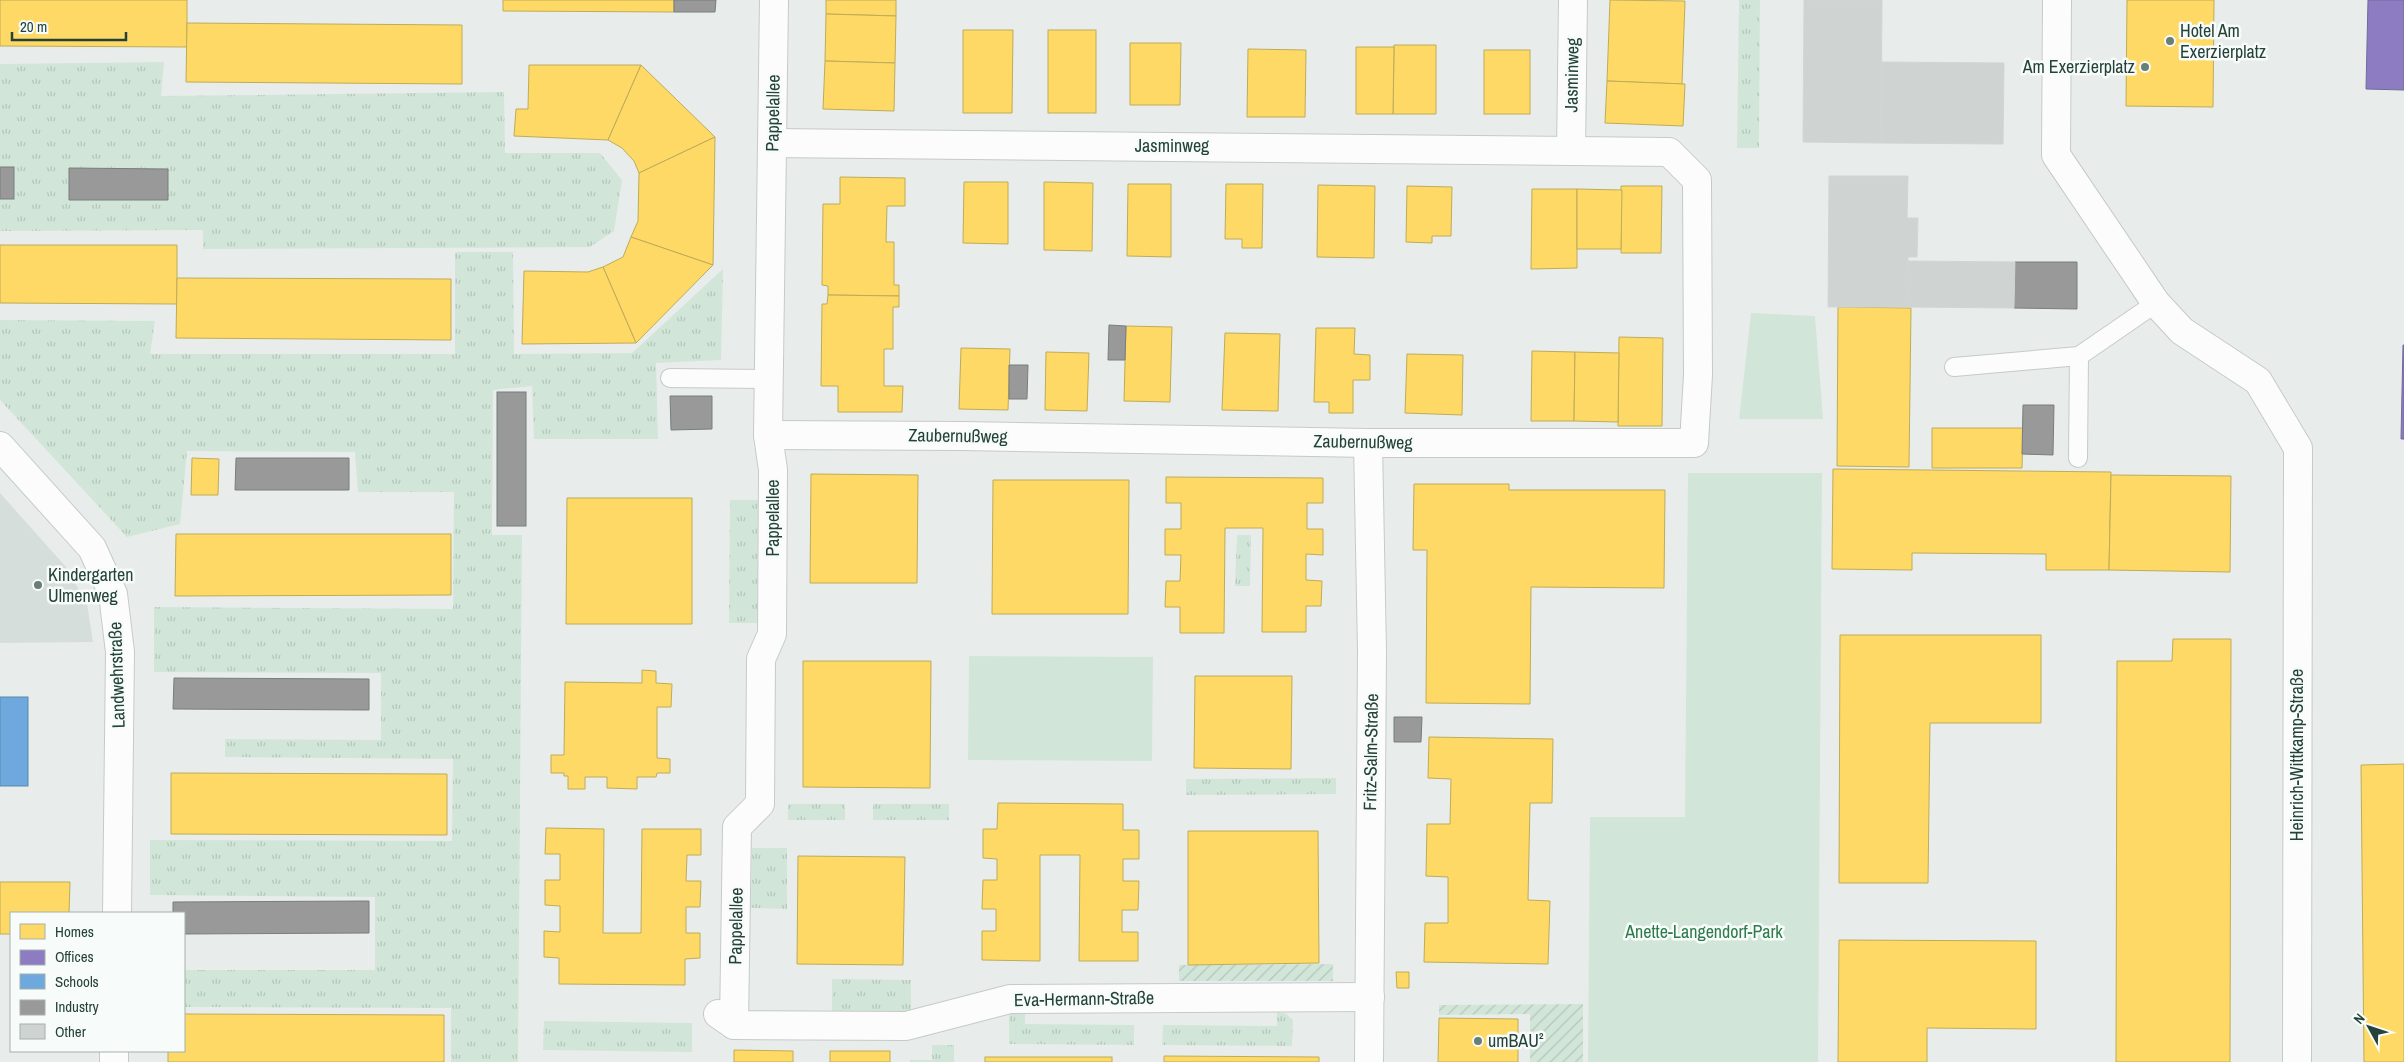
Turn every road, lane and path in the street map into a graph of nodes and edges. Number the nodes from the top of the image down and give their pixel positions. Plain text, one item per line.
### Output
1 (774, 0) edge
2 (1572, 0) edge
3 (2057, 0) edge
4 (772, 143) junction
5 (1571, 151) junction
6 (1697, 180) joint
7 (2156, 303) junction
8 (2079, 356) junction
9 (1954, 367) dead end
10 (670, 378) dead end
11 (769, 380) junction
12 (768, 435) junction
13 (1368, 443) junction
14 (0, 446) edge
15 (2078, 458) dead end
16 (116, 912) edge
17 (1370, 997) junction
18 (725, 1018) joint
19 (1369, 1062) edge
20 (2296, 1062) edge

1 - 4 street, Pappelallee
2 - 5 street, Jasminweg
3 - 7 street
4 - 5 street, Jasminweg
4 - 11 street, Pappelallee
5 - 6 street, Jasminweg
6 - 13 street, Zaubernußweg
7 - 8 lane
7 - 20 street, Heinrich-Wittkamp-Straße
8 - 9 lane
8 - 15 lane
10 - 11 lane
11 - 12 street, Pappelallee
12 - 13 street, Zaubernußweg
12 - 18 street, Pappelallee
13 - 17 street, Fritz-Salm-Straße
14 - 16 street, Landwehrstraße
17 - 18 street, Eva-Hermann-Straße
17 - 19 street, Fritz-Salm-Straße

